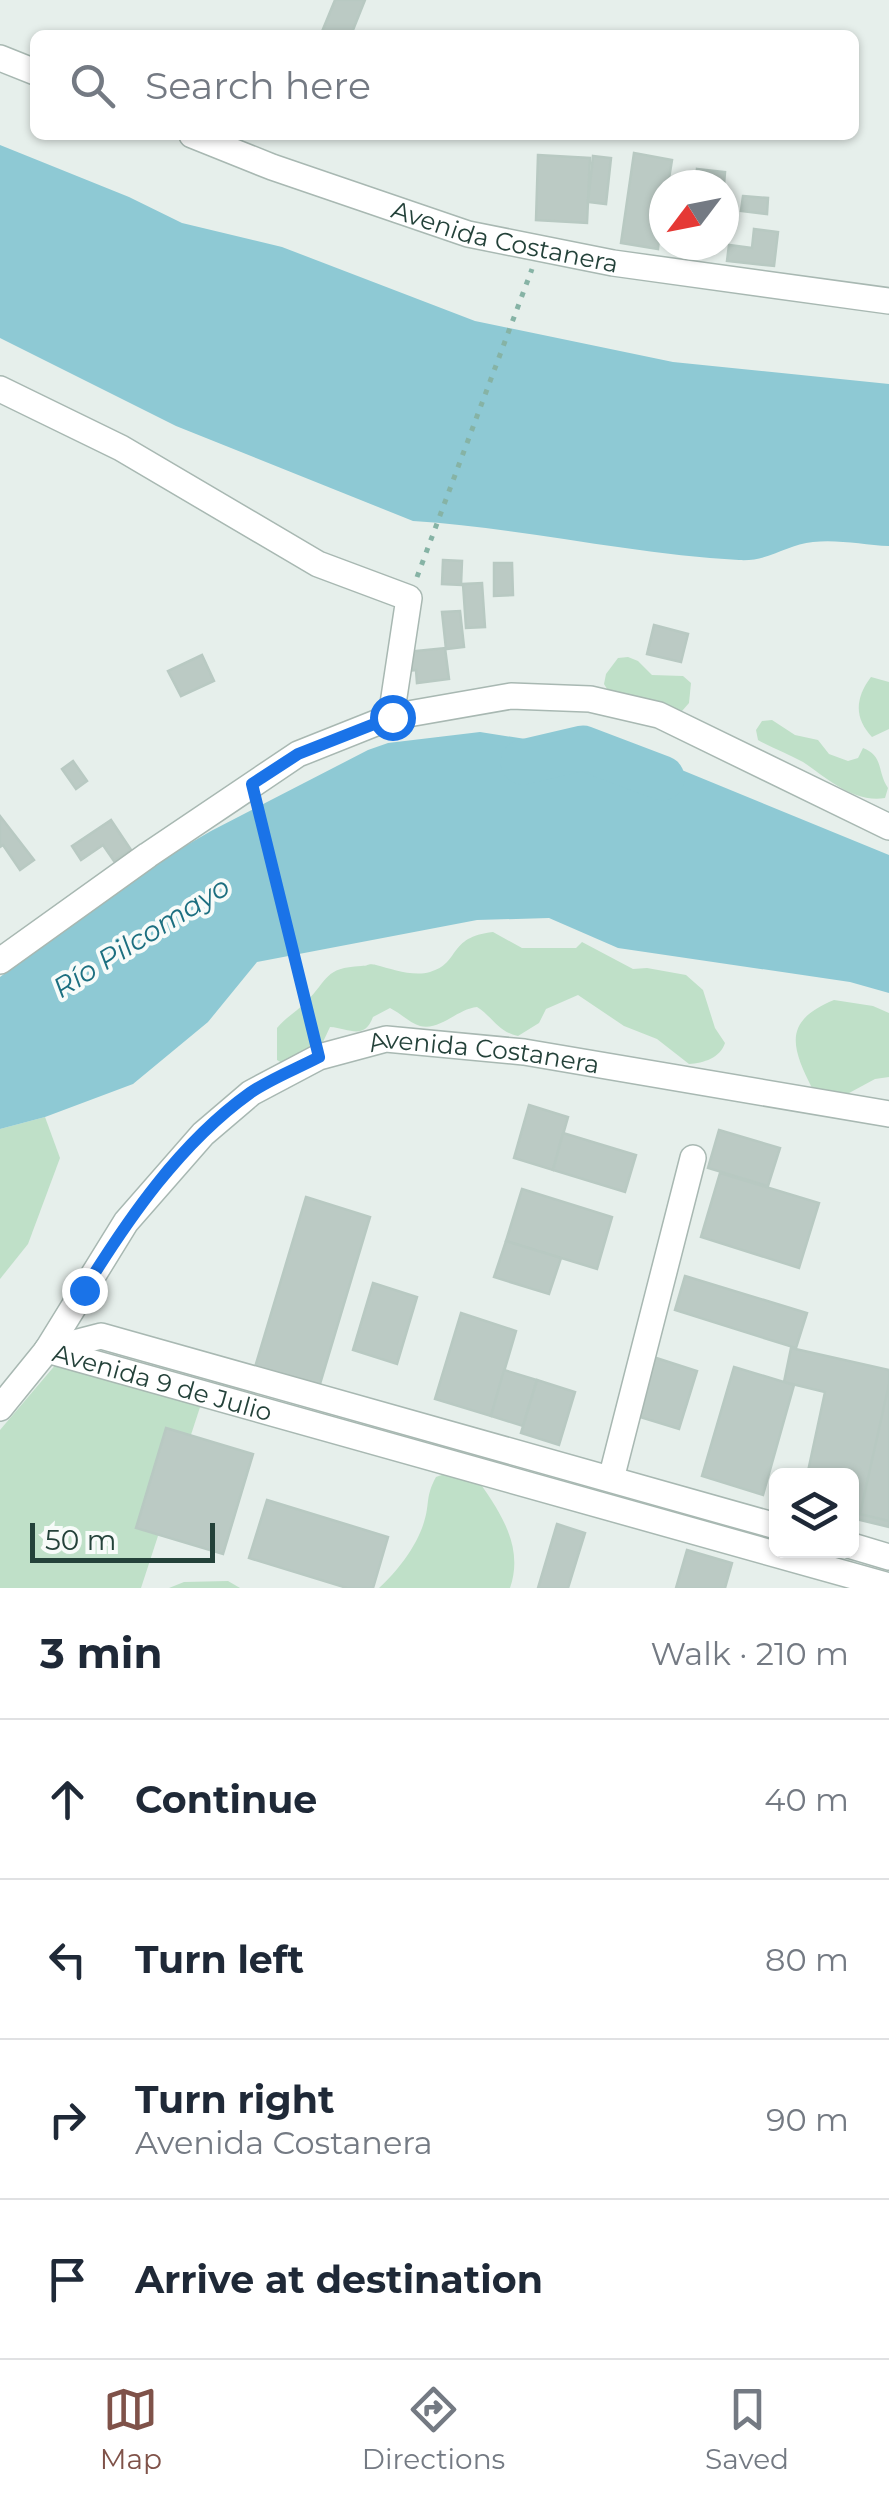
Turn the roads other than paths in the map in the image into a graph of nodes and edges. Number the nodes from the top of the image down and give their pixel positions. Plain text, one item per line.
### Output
1 (0, 58) edge
2 (30, 70) edge
3 (204, 140) edge
4 (889, 301) edge
5 (0, 389) edge
6 (392, 717) junction
7 (889, 827) edge
8 (0, 961) edge
9 (889, 1114) edge
10 (693, 1158) dead end
11 (48, 1350) junction
12 (0, 1408) edge
13 (611, 1479) junction
14 (769, 1524) edge
15 (769, 1548) edge
16 (859, 1548) edge
17 (889, 1557) edge
18 (805, 1558) edge
19 (889, 1586) edge

1 - 2 street
3 - 4 street, Avenida Costanera
5 - 6 street
6 - 7 street
6 - 8 street
9 - 11 street, Avenida Costanera
10 - 13 street
11 - 12 street, Avenida Costanera
11 - 13 street, Avenida 9 de Julio
11 - 15 street, Avenida 9 de Julio
13 - 14 street, Avenida 9 de Julio
16 - 17 street
18 - 19 street, Avenida 9 de Julio

